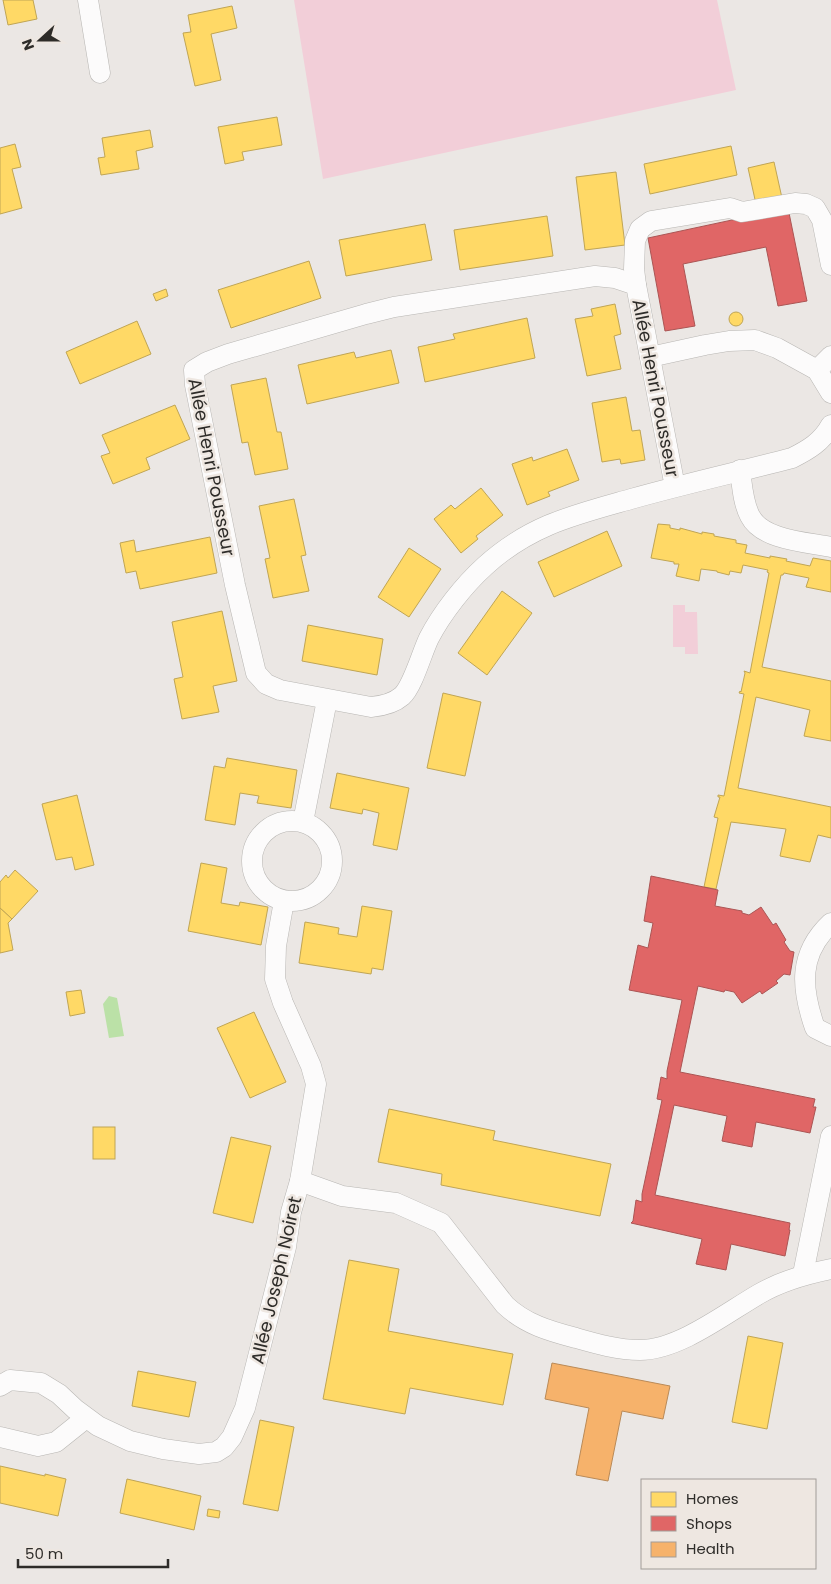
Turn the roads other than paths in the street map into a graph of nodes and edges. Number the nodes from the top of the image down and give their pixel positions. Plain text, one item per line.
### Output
1 (88, 0) edge
2 (100, 73) dead end
3 (831, 265) edge
4 (636, 285) junction
5 (831, 356) edge
6 (650, 357) junction
7 (817, 370) junction
8 (831, 393) edge
9 (831, 425) edge
10 (740, 470) junction
11 (675, 487) junction
12 (831, 547) edge
13 (327, 700) junction
14 (303, 822) junction
15 (284, 901) junction
16 (831, 923) edge
17 (831, 1036) edge
18 (831, 1136) edge
19 (300, 1181) junction
20 (831, 1269) edge
21 (803, 1274) junction
22 (0, 1386) edge
23 (86, 1418) junction
24 (0, 1437) edge

1 - 2 street
3 - 4 street
4 - 6 street, Allée Henri Pousseur
4 - 13 street, Allée Henri Pousseur
5 - 7 street
6 - 7 street
6 - 11 street, Allée Henri Pousseur
7 - 8 street
9 - 10 street, Allée Henri Pousseur
10 - 11 street, Allée Henri Pousseur
10 - 12 street
11 - 13 street, Allée Henri Pousseur
13 - 14 street
14 - 15 street
14 - 15 street
15 - 19 street, Allée Joseph Noiret
16 - 17 street
18 - 21 street
19 - 21 street
19 - 23 street, Allée Joseph Noiret
20 - 21 street
22 - 23 street, Allée Joseph Noiret
23 - 24 street

